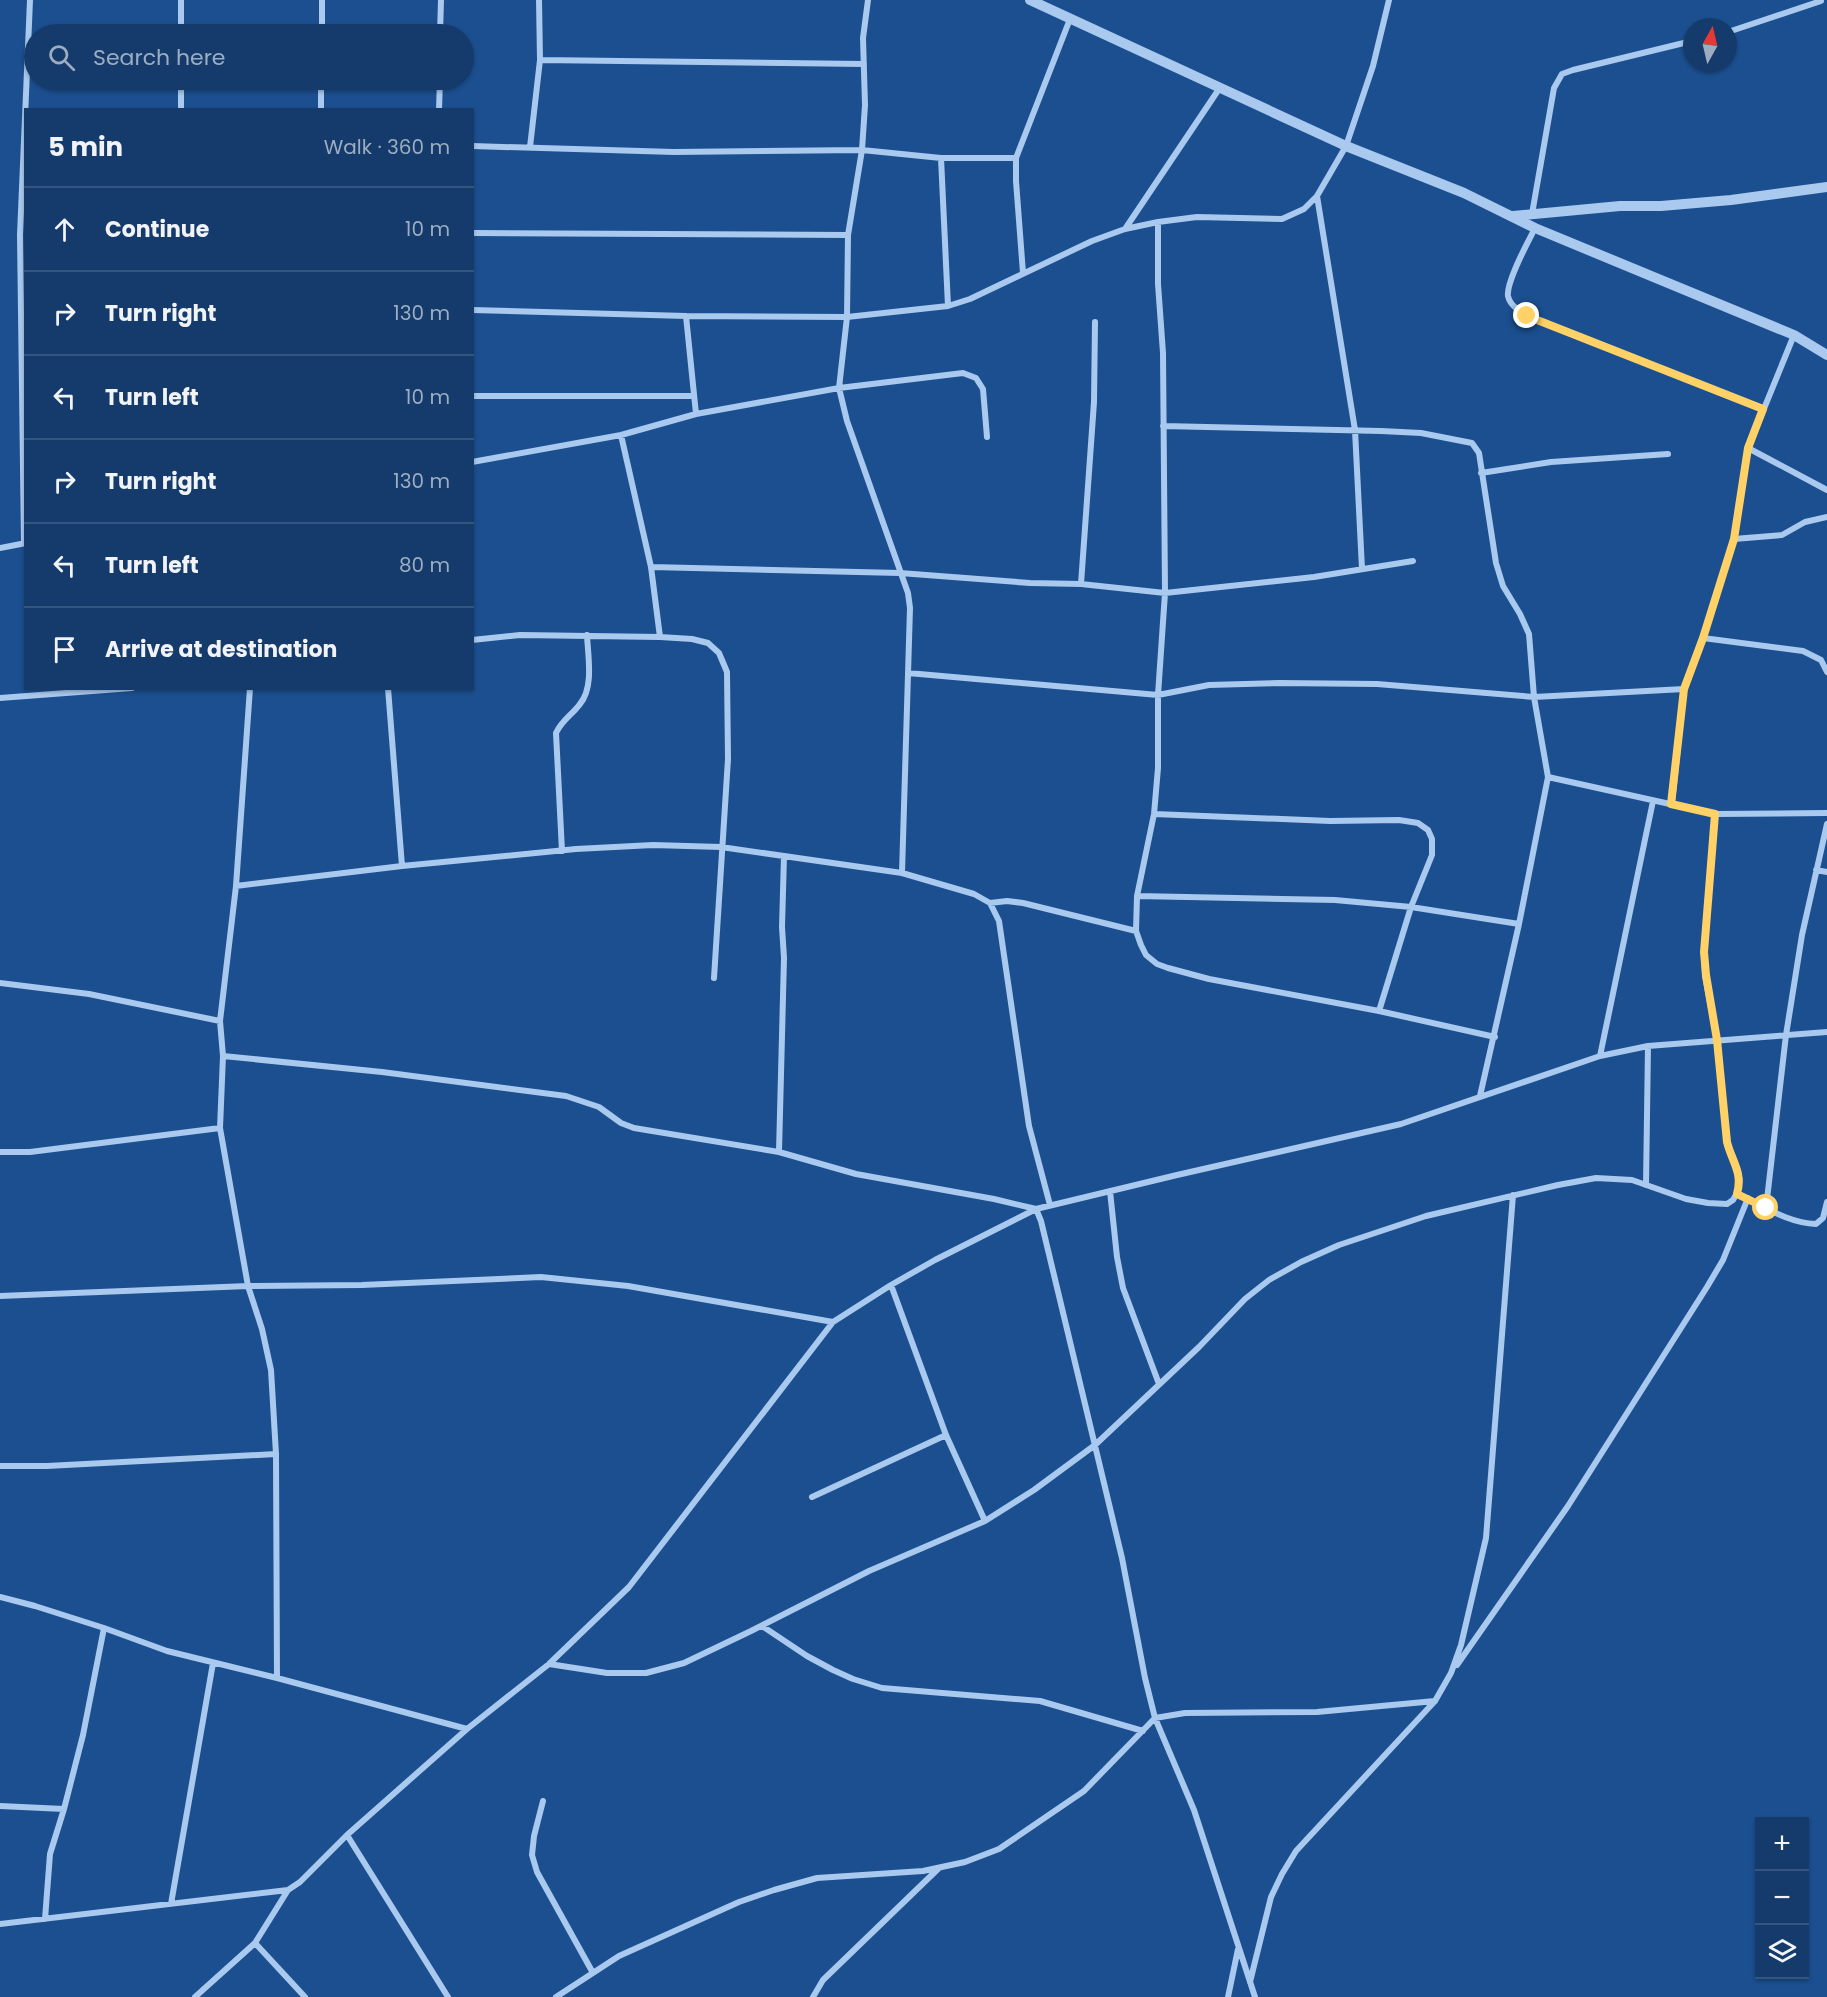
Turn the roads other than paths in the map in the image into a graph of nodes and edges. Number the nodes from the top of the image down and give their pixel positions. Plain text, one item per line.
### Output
1 (30, 0) edge
2 (181, 0) edge
3 (322, 0) edge
4 (441, 0) edge
5 (539, 0) edge
6 (868, 0) edge
7 (1030, 0) edge
8 (1389, 0) edge
9 (1822, 1) edge
10 (1070, 19) junction
11 (29, 24) edge
12 (181, 24) edge
13 (322, 24) edge
14 (440, 24) edge
15 (1737, 29) edge
16 (1683, 44) edge
17 (540, 60) junction
18 (864, 64) junction
19 (1219, 89) junction
20 (26, 90) edge
21 (181, 90) edge
22 (321, 90) edge
23 (440, 90) edge
24 (25, 108) edge
25 (181, 108) edge
26 (321, 108) edge
27 (439, 108) edge
28 (24, 141) edge
29 (474, 146) edge
30 (1346, 146) junction
31 (530, 147) junction
32 (862, 150) junction
33 (940, 158) junction
34 (1016, 158) junction
35 (1824, 189) edge
36 (1317, 196) junction
37 (1532, 214) junction
38 (1513, 216) junction
39 (1158, 222) junction
40 (1535, 228) junction
41 (1125, 229) junction
42 (474, 232) edge
43 (848, 235) junction
44 (1023, 273) junction
45 (948, 306) junction
46 (474, 310) edge
47 (686, 316) junction
48 (848, 317) junction
49 (1095, 322) dead end
50 (1794, 335) junction
51 (1827, 355) edge
52 (839, 388) junction
53 (474, 396) edge
54 (694, 396) junction
55 (1763, 409) junction
56 (696, 414) junction
57 (1163, 426) junction
58 (1355, 430) junction
59 (621, 435) junction
60 (987, 437) dead end
61 (1748, 448) junction
62 (1668, 454) dead end
63 (474, 462) edge
64 (1481, 473) junction
65 (24, 481) edge
66 (1827, 490) edge
67 (1827, 517) edge
68 (1734, 539) junction
69 (24, 543) edge
70 (0, 548) edge
71 (1413, 561) dead end
72 (651, 567) junction
73 (1362, 568) junction
74 (900, 573) junction
75 (1081, 584) junction
76 (1166, 593) junction
77 (587, 635) junction
78 (660, 637) junction
79 (1703, 638) junction
80 (474, 640) edge
81 (1827, 672) edge
82 (908, 673) junction
83 (1684, 689) junction
84 (106, 690) edge
85 (250, 690) edge
86 (388, 690) edge
87 (1158, 695) junction
88 (1534, 697) junction
89 (0, 698) edge
90 (1548, 777) junction
91 (1653, 801) junction
92 (1671, 804) junction
93 (1827, 813) edge
94 (1154, 814) junction
95 (1715, 814) junction
96 (1827, 824) edge
97 (721, 847) junction
98 (562, 850) junction
99 (783, 856) junction
100 (402, 866) junction
101 (1816, 870) junction
102 (1827, 872) edge
103 (902, 873) junction
104 (236, 886) junction
105 (1137, 896) junction
106 (990, 903) junction
107 (1411, 907) junction
108 (1519, 924) junction
109 (1136, 931) junction
110 (714, 978) dead end
111 (0, 983) edge
112 (1379, 1011) junction
113 (220, 1021) junction
114 (1827, 1032) edge
115 (1786, 1035) junction
116 (1495, 1037) junction
117 (1717, 1040) junction
118 (1648, 1046) junction
119 (223, 1056) junction
120 (1600, 1056) junction
121 (1480, 1096) junction
122 (220, 1128) junction
123 (0, 1152) edge
124 (779, 1152) junction
125 (1646, 1185) junction
126 (1110, 1191) junction
127 (1737, 1194) junction
128 (1513, 1195) junction
129 (1748, 1198) junction
130 (1827, 1202) edge
131 (1050, 1205) junction
132 (1766, 1208) junction
133 (1036, 1209) junction
134 (891, 1285) junction
135 (248, 1286) junction
136 (0, 1296) edge
137 (834, 1322) junction
138 (1158, 1384) junction
139 (946, 1435) junction
140 (1095, 1445) junction
141 (276, 1454) junction
142 (0, 1466) edge
143 (813, 1497) dead end
144 (985, 1521) junction
145 (0, 1598) edge
146 (762, 1626) junction
147 (104, 1628) junction
148 (213, 1664) junction
149 (549, 1664) junction
150 (1451, 1673) junction
151 (277, 1678) junction
152 (1435, 1701) junction
153 (1155, 1718) junction
154 (467, 1729) junction
155 (1143, 1731) junction
156 (543, 1801) dead end
157 (0, 1806) edge
158 (64, 1809) junction
159 (347, 1834) junction
160 (939, 1867) junction
161 (288, 1890) junction
162 (171, 1905) junction
163 (45, 1919) junction
164 (0, 1924) edge
165 (255, 1943) junction
166 (1238, 1949) junction
167 (593, 1973) junction
168 (1250, 1982) junction
169 (195, 1997) edge
170 (305, 1997) edge
171 (448, 1997) edge
172 (556, 1997) edge
173 (813, 1997) edge
174 (1228, 1997) edge
175 (1255, 1997) edge

1 - 11 street
2 - 12 street
3 - 13 street
4 - 14 street
5 - 17 street
6 - 18 street
7 - 10 street
8 - 30 street
9 - 15 street
10 - 19 street
10 - 34 street
16 - 37 street
17 - 18 street
17 - 31 street
18 - 32 street
19 - 30 street
19 - 41 street
20 - 24 street
21 - 25 street
22 - 26 street
23 - 27 street
28 - 65 street
29 - 31 street
30 - 36 street
30 - 38 street
31 - 32 street
32 - 33 street
32 - 43 street
33 - 34 street
33 - 45 street
34 - 44 street
35 - 37 street
36 - 39 street
36 - 58 street
37 - 38 street
38 - 40 street
39 - 41 street
39 - 57 street
40 - 50 street
40 - 55 street
41 - 44 street
42 - 43 street
43 - 48 street
44 - 45 street
45 - 48 street
46 - 47 street
47 - 48 street
47 - 54 street
48 - 52 street
49 - 75 street
50 - 51 street
50 - 55 street
52 - 56 street
52 - 60 street
52 - 74 street
53 - 54 street
54 - 56 street
55 - 61 street
56 - 59 street
57 - 58 street
57 - 76 street
58 - 64 street
58 - 73 street
59 - 63 street
59 - 72 street
61 - 66 street
61 - 68 street
62 - 64 street
64 - 88 street
67 - 68 street
68 - 79 street
69 - 70 street
71 - 73 street
72 - 74 street
72 - 78 street
73 - 76 street
74 - 75 street
74 - 82 street
75 - 76 street
76 - 87 street
77 - 78 street
77 - 80 street
77 - 98 street
78 - 97 street
79 - 81 street
79 - 83 street
82 - 87 street
82 - 103 street
83 - 88 street
83 - 92 street
84 - 89 street
85 - 104 street
86 - 100 street
87 - 88 street
87 - 94 street
88 - 90 street
90 - 91 street
90 - 108 street
91 - 92 street
91 - 120 street
92 - 95 street
93 - 95 street
94 - 105 street
94 - 107 street
95 - 117 street
96 - 101 street
97 - 98 street
97 - 99 street
97 - 110 street
98 - 100 street
99 - 103 street
99 - 124 street
100 - 104 street
101 - 102 street
101 - 115 street
103 - 106 street
104 - 113 street
105 - 107 street
105 - 109 street
106 - 109 street
106 - 131 street
107 - 108 street
107 - 112 street
108 - 116 street
109 - 112 street
111 - 113 street
112 - 116 street
113 - 119 street
114 - 115 street
115 - 117 street
115 - 132 street
116 - 121 street
117 - 118 street
117 - 127 street
118 - 120 street
118 - 125 street
119 - 122 street
119 - 124 street
120 - 121 street
121 - 126 street
122 - 123 street
122 - 135 street
124 - 133 street
125 - 127 street
125 - 128 street
126 - 131 street
126 - 138 street
127 - 129 street
128 - 138 street
128 - 150 street
129 - 132 street
129 - 150 street
130 - 132 street
131 - 133 street
133 - 134 street
133 - 140 street
134 - 137 street
134 - 139 street
135 - 136 street
135 - 137 street
135 - 141 street
137 - 149 street
138 - 140 street
139 - 143 street
139 - 144 street
140 - 144 street
140 - 153 street
141 - 142 street
141 - 151 street
144 - 146 street
145 - 147 street
146 - 149 street
146 - 155 street
147 - 148 street
147 - 158 street
148 - 151 street
148 - 162 street
149 - 154 street
150 - 152 street
151 - 154 street
152 - 153 street
152 - 168 street
153 - 155 street
153 - 166 street
154 - 159 street
155 - 160 street
156 - 167 street
157 - 158 street
158 - 163 street
159 - 161 street
159 - 171 street
160 - 167 street
160 - 173 street
161 - 162 street
161 - 165 street
162 - 163 street
163 - 164 street
165 - 169 street
165 - 170 street
166 - 168 street
166 - 174 street
167 - 172 street
168 - 175 street

